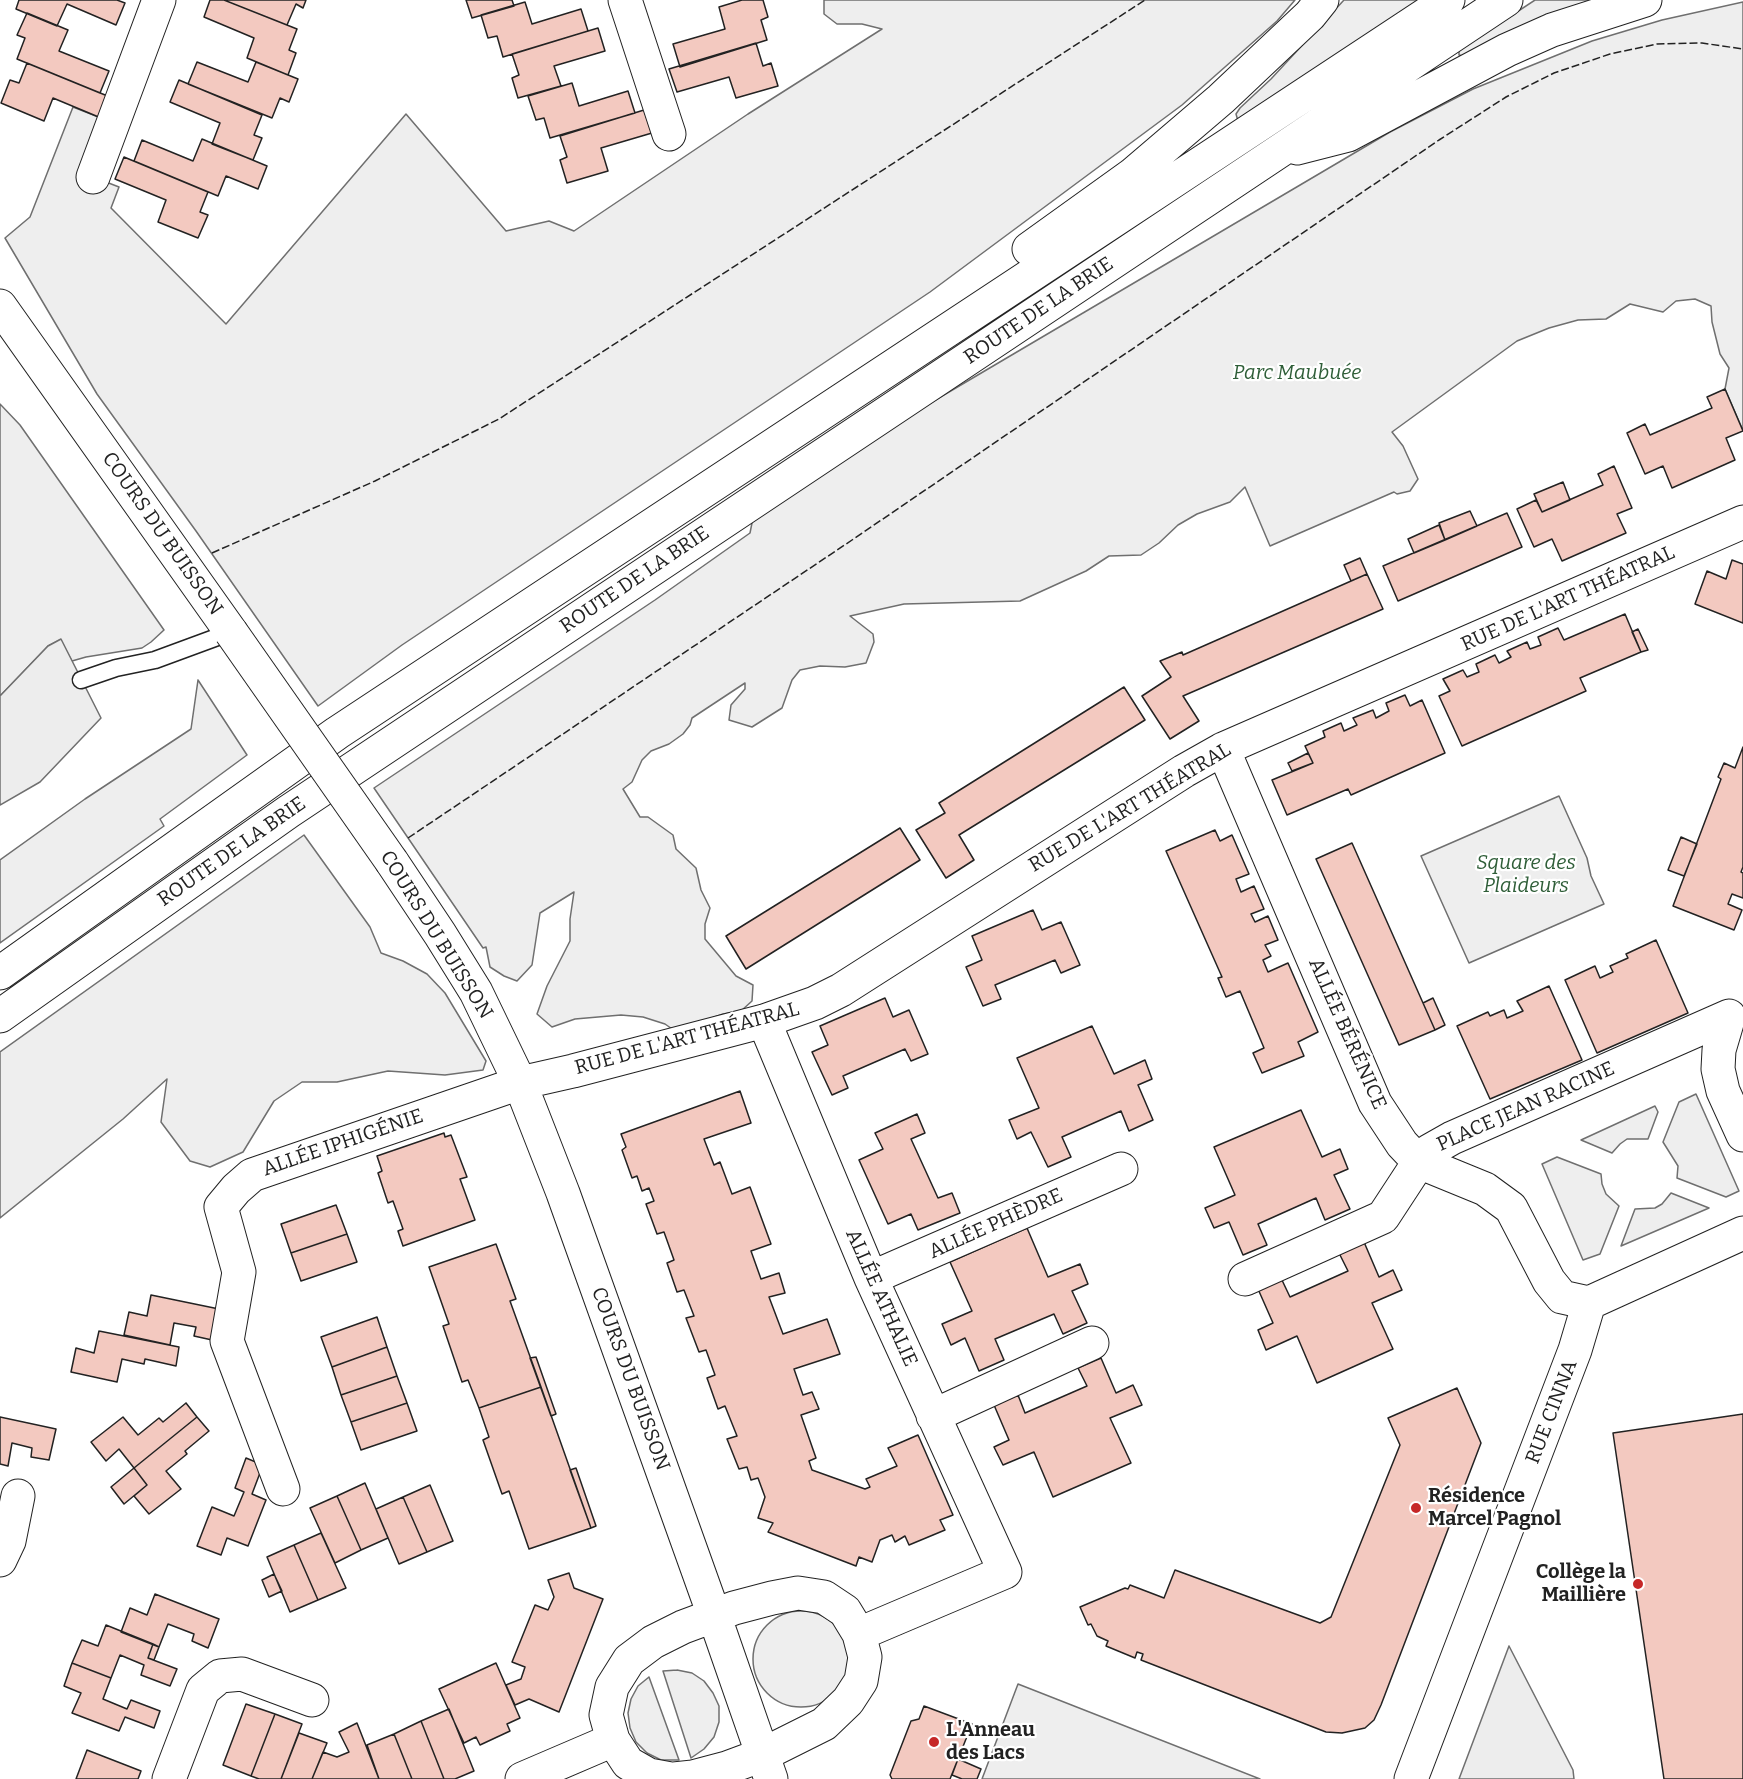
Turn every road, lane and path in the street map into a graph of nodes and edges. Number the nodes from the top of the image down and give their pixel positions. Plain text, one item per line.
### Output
1 (159, 0) edge
2 (625, 0) edge
3 (1322, 0) edge
4 (1448, 0) edge
5 (1506, 0) edge
6 (1645, 0) edge
7 (669, 134) dead end
8 (1275, 153) junction
9 (93, 177) dead end
10 (0, 306) edge
11 (915, 352) junction
12 (1743, 522) edge
13 (231, 632) junction
14 (81, 680) dead end
15 (1223, 749) junction
16 (0, 973) edge
17 (0, 1016) edge
18 (1743, 1020) edge
19 (764, 1021) junction
20 (519, 1083) junction
21 (1743, 1108) edge
22 (1743, 1135) edge
23 (1419, 1162) junction
24 (1121, 1169) dead end
25 (1743, 1221) edge
26 (1743, 1233) edge
27 (871, 1278) junction
28 (1245, 1279) dead end
29 (1589, 1303) junction
30 (1092, 1343) dead end
31 (933, 1416) junction
32 (283, 1489) dead end
33 (18, 1496) dead end
34 (0, 1560) edge
35 (714, 1615) junction
36 (859, 1634) junction
37 (312, 1700) dead end
38 (614, 1740) junction
39 (766, 1767) edge
40 (169, 1779) edge
41 (522, 1779) edge
42 (672, 1779) edge
43 (1411, 1779) edge

1 - 9 main road
2 - 7 main road
3 - 11 main road
4 - 11 main road, ROUTE DE LA BRIE
5 - 8 main road, ROUTE DE LA BRIE
6 - 8 main road
8 - 17 main road, ROUTE DE LA BRIE
10 - 13 main road, COURS DU BUISSON
11 - 16 main road, ROUTE DE LA BRIE
12 - 15 main road, RUE DE L'ART THÉATRAL
13 - 14 lane
13 - 20 main road, COURS DU BUISSON, bridge
15 - 19 main road, RUE DE L'ART THÉATRAL
15 - 23 main road, ALLÉE BÉRÉNICE
18 - 21 main road
19 - 20 main road, RUE DE L'ART THÉATRAL
19 - 27 main road, ALLÉE ATHALIE
20 - 32 main road, ALLÉE IPHIGÉNIE
20 - 35 main road, COURS DU BUISSON
22 - 25 main road, PLACE JEAN RACINE
23 - 28 main road
23 - 29 main road, ALLÉE BÉRÉNICE
24 - 27 main road, ALLÉE PHÈDRE
26 - 29 main road
27 - 31 main road, ALLÉE ATHALIE
29 - 43 main road, RUE CINNA
30 - 31 main road
31 - 36 main road, ALLÉE ATHALIE
33 - 34 main road
35 - 36 main road
35 - 38 main road
35 - 39 main road, COURS DU BUISSON
36 - 39 main road
37 - 40 main road
38 - 41 main road
38 - 42 main road
39 - 42 main road

